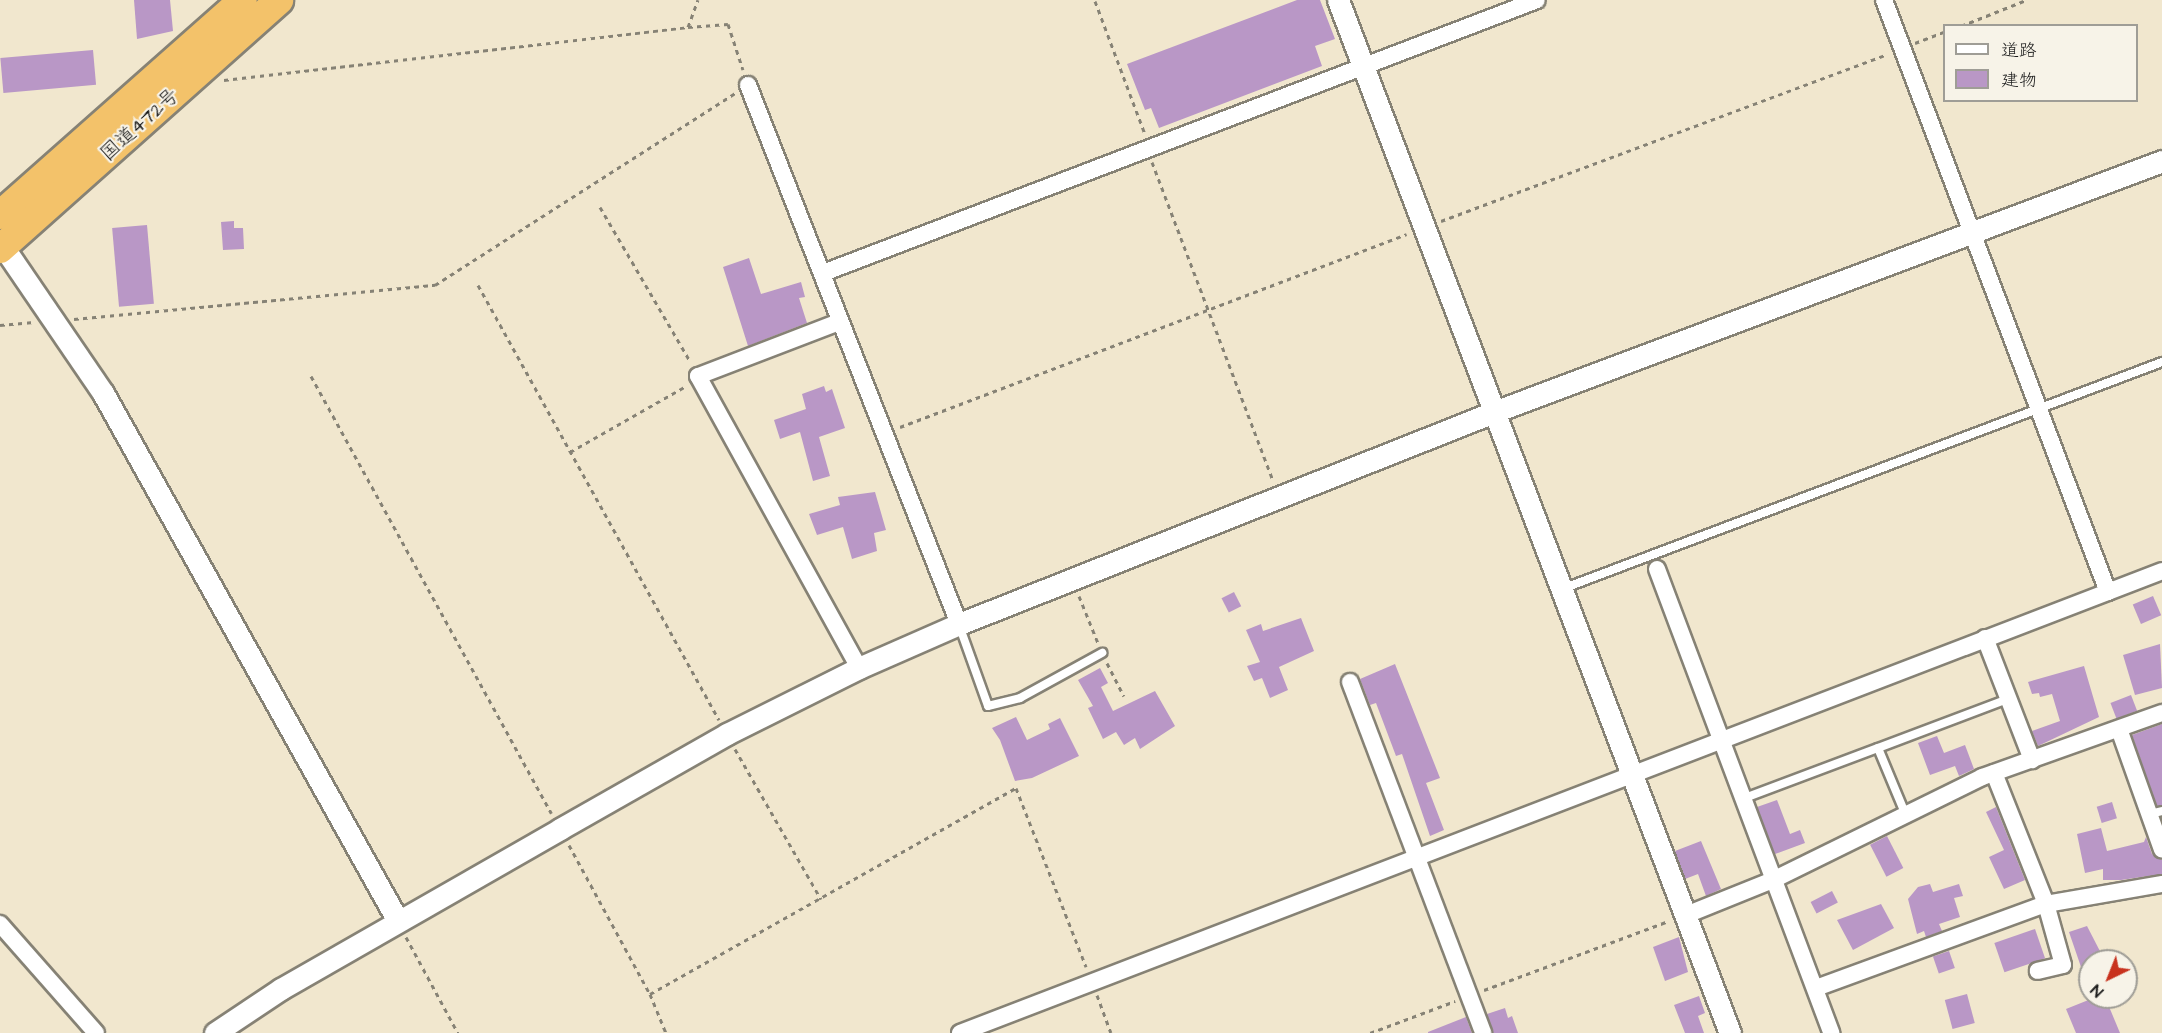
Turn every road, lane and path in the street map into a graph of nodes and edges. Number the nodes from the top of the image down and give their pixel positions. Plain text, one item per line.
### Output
1 (243, 0) edge
2 (279, 0) edge
3 (698, 0) edge
4 (1338, 0) edge
5 (1537, 0) edge
6 (1884, 0) edge
7 (2026, 0) edge
8 (1095, 1) edge
9 (1965, 24) edge
10 (688, 27) junction
11 (1364, 66) junction
12 (186, 84) junction
13 (748, 85) junction
14 (1148, 148) junction
15 (2162, 161) edge
16 (600, 207) dead end
17 (0, 215) edge
18 (1973, 233) junction
19 (1, 246) edge
20 (823, 273) junction
21 (478, 285) dead end
22 (53, 321) junction
23 (839, 322) junction
24 (0, 325) edge
25 (2162, 362) edge
26 (311, 376) dead end
27 (699, 377) junction
28 (2039, 409) junction
29 (1494, 412) junction
30 (570, 452) junction
31 (1279, 497) junction
32 (1657, 569) dead end
33 (2162, 571) edge
34 (1072, 579) junction
35 (1562, 589) junction
36 (2108, 592) junction
37 (959, 624) junction
38 (1985, 638) junction
39 (1102, 653) junction
40 (860, 668) junction
41 (1350, 682) dead end
42 (1124, 696) dead end
43 (2008, 699) junction
44 (2162, 713) edge
45 (2119, 729) junction
46 (727, 735) junction
47 (1720, 742) junction
48 (1878, 748) junction
49 (2032, 760) junction
50 (1994, 773) junction
51 (1631, 777) junction
52 (1742, 799) junction
53 (2156, 812) edge
54 (1905, 813) junction
55 (560, 829) junction
56 (2162, 850) edge
57 (1415, 856) junction
58 (1773, 880) junction
59 (2162, 884) edge
60 (821, 898) junction
61 (2046, 904) junction
62 (1686, 915) junction
63 (398, 921) junction
64 (0, 924) edge
65 (2037, 971) dead end
66 (1092, 983) junction
67 (1816, 988) junction
68 (650, 994) junction
69 (1468, 996) junction
70 (96, 1033) edge
71 (215, 1033) edge
72 (458, 1033) edge
73 (666, 1033) edge
74 (960, 1033) edge
75 (1111, 1033) edge
76 (1370, 1033) edge
77 (1482, 1033) edge
78 (1730, 1033) edge
79 (1831, 1033) edge

1 - 17 highway, 国道472号
2 - 12 highway, 国道472号
3 - 10 path
4 - 11 street
5 - 11 street
6 - 18 street
7 - 9 path
8 - 14 path
10 - 12 path
10 - 13 path
11 - 14 street
11 - 29 street
12 - 19 highway, 国道472号
13 - 20 street
13 - 22 path
14 - 20 street
14 - 31 path
15 - 18 street
16 - 27 path
18 - 28 street
18 - 29 street
19 - 22 street
20 - 23 street
21 - 30 path
22 - 24 path
22 - 63 street
23 - 27 street
23 - 37 street
25 - 28 lane
26 - 55 path
27 - 30 path
27 - 40 street
28 - 35 lane
28 - 36 street
29 - 31 street
29 - 35 street
30 - 46 path
31 - 34 street
32 - 47 street
33 - 36 street
34 - 37 street
34 - 39 path
35 - 51 street
36 - 38 street
37 - 39 lane
37 - 40 street
38 - 43 street
38 - 47 street
39 - 42 path
40 - 46 street
41 - 57 street
43 - 48 lane
43 - 49 street
44 - 45 street
45 - 49 street
45 - 53 street
46 - 55 street
46 - 60 path
47 - 51 street
47 - 52 street
48 - 52 lane
48 - 54 lane
49 - 50 street
50 - 54 street
50 - 61 street
51 - 57 street
51 - 62 street
52 - 58 street
53 - 56 street
54 - 58 street
55 - 63 street
55 - 68 path
57 - 66 street
57 - 69 street
58 - 62 street
58 - 67 street
59 - 61 street
60 - 66 path
60 - 68 path
61 - 65 street
61 - 67 street
62 - 69 path
62 - 78 street
63 - 71 street
63 - 72 path
64 - 70 street
66 - 74 street
66 - 75 path
67 - 79 street
68 - 73 path
69 - 76 path
69 - 77 street

